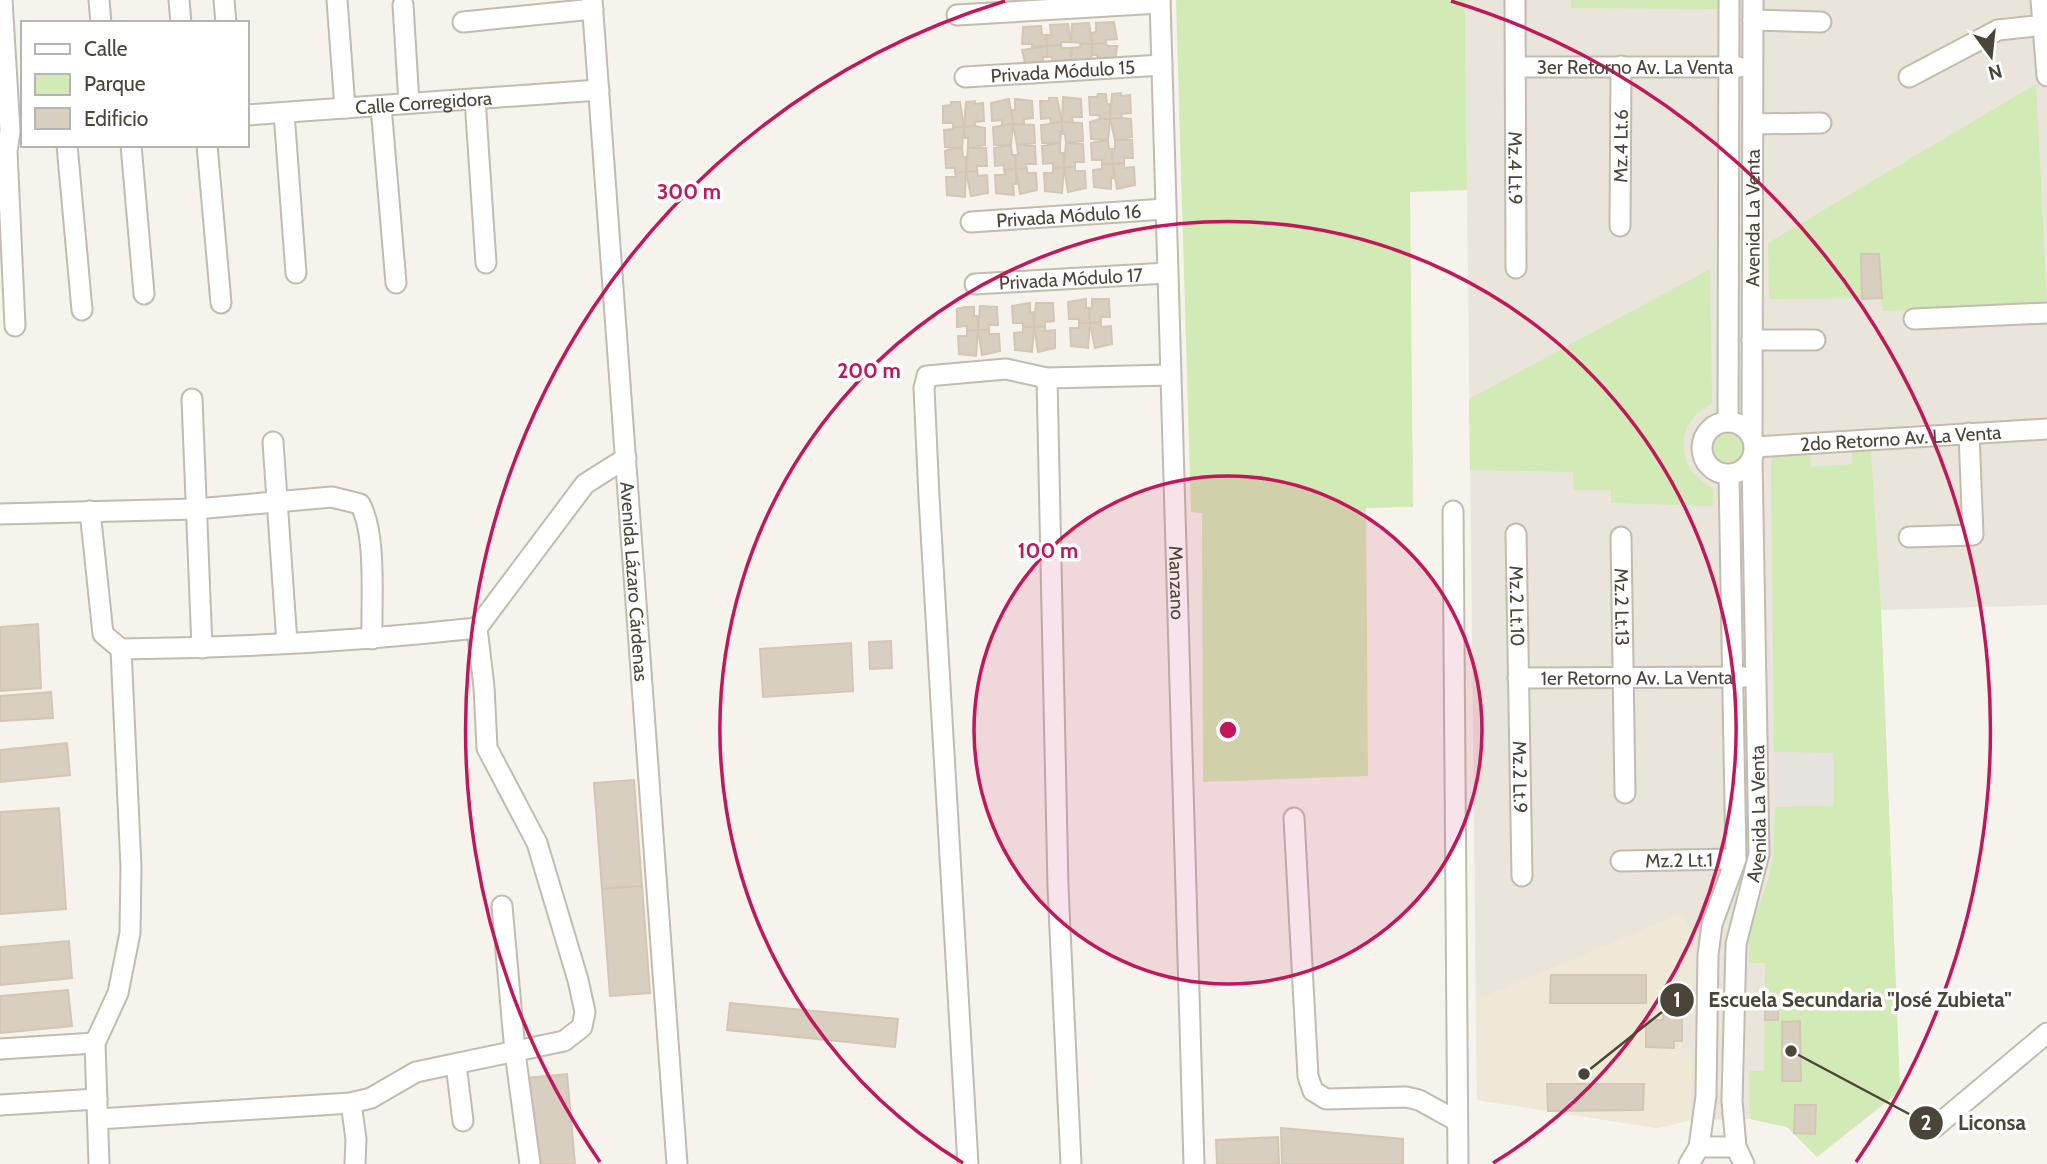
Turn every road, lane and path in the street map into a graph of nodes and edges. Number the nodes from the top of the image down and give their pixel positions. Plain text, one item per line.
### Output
1 (2, 0) edge
2 (99, 0) edge
3 (179, 0) edge
4 (225, 0) edge
5 (337, 0) edge
6 (1515, 0) edge
7 (1729, 0) edge
8 (1753, 0) edge
9 (2041, 0) edge
10 (1160, 1) edge
11 (592, 4) edge
12 (402, 5) dead end
13 (957, 15) dead end
14 (1752, 20) junction
15 (101, 21) edge
16 (181, 21) edge
17 (226, 21) edge
18 (463, 22) dead end
19 (1821, 22) dead end
20 (2044, 24) junction
21 (1162, 65) junction
22 (1621, 66) junction
23 (1516, 67) junction
24 (1728, 67) junction
25 (1753, 68) junction
26 (2047, 76) edge
27 (965, 77) dead end
28 (1909, 77) dead end
29 (599, 89) junction
30 (475, 99) junction
31 (409, 103) junction
32 (380, 106) junction
33 (345, 108) junction
34 (285, 113) junction
35 (248, 116) edge
36 (1821, 123) dead end
37 (1753, 124) junction
38 (11, 131) edge
39 (67, 147) edge
40 (131, 147) edge
41 (207, 147) edge
42 (1165, 209) junction
43 (971, 222) dead end
44 (1620, 226) dead end
45 (486, 263) dead end
46 (1516, 268) dead end
47 (296, 273) dead end
48 (1167, 273) junction
49 (396, 283) dead end
50 (975, 284) dead end
51 (144, 294) dead end
52 (220, 303) dead end
53 (82, 310) dead end
54 (2047, 313) edge
55 (1914, 319) dead end
56 (15, 326) dead end
57 (1752, 340) junction
58 (1815, 341) dead end
59 (1170, 375) junction
60 (1047, 378) junction
61 (192, 399) dead end
62 (1728, 422) junction
63 (2047, 429) edge
64 (1969, 433) junction
65 (273, 442) dead end
66 (1753, 448) junction
67 (626, 458) junction
68 (1729, 475) junction
69 (279, 501) junction
70 (196, 509) junction
71 (1453, 511) dead end
72 (89, 512) junction
73 (0, 514) edge
74 (1516, 534) dead end
75 (1621, 537) dead end
76 (1909, 537) dead end
77 (477, 628) junction
78 (372, 639) junction
79 (287, 643) junction
80 (202, 648) junction
81 (121, 649) junction
82 (1622, 677) junction
83 (1732, 677) junction
84 (1757, 677) junction
85 (1518, 678) junction
86 (1625, 793) dead end
87 (1294, 818) dead end
88 (1737, 859) junction
89 (1620, 861) dead end
90 (1522, 876) dead end
91 (502, 906) dead end
92 (2047, 1033) edge
93 (95, 1043) junction
94 (0, 1049) edge
95 (515, 1052) junction
96 (457, 1063) junction
97 (1733, 1068) junction
98 (1705, 1069) junction
99 (351, 1103) junction
100 (0, 1105) edge
101 (97, 1109) junction
102 (463, 1121) dead end
103 (1457, 1121) junction
104 (1935, 1127) dead end
105 (1694, 1156) edge
106 (1740, 1156) edge
107 (99, 1164) edge
108 (355, 1164) edge
109 (530, 1164) edge
110 (677, 1164) edge
111 (968, 1164) edge
112 (1072, 1164) edge
113 (1194, 1164) edge
114 (1458, 1164) edge

1 - 38 street
2 - 15 street
3 - 16 street
4 - 17 street
5 - 33 street
6 - 23 street, Mz.4 Lt.9
7 - 24 street, Avenida La Venta
8 - 14 street, Avenida La Venta
9 - 20 street
10 - 13 street
10 - 21 street, Manzano
11 - 18 street
11 - 29 street, Avenida Lázaro Cárdenas
12 - 31 street
14 - 19 street
14 - 25 street, Avenida La Venta
20 - 26 street
20 - 28 street
21 - 27 street, Privada Módulo 15
21 - 42 street, Manzano
22 - 23 street, 3er Retorno Av. La Venta
22 - 24 street, 3er Retorno Av. La Venta
22 - 44 street, Mz.4 Lt.6
23 - 46 street, Mz.4 Lt.9
24 - 25 street, 3er Retorno Av. La Venta
24 - 62 street, Avenida La Venta
25 - 37 street, Avenida La Venta
29 - 30 street, Calle Corregidora
29 - 67 street, Avenida Lázaro Cárdenas
30 - 31 street, Calle Corregidora
30 - 45 street
31 - 32 street, Calle Corregidora
32 - 33 street, Calle Corregidora
32 - 49 street
33 - 34 street, Calle Corregidora
34 - 35 street, Calle Corregidora
34 - 47 street
36 - 37 street
37 - 57 street, Avenida La Venta
38 - 56 street
39 - 53 street
40 - 51 street
41 - 52 street
42 - 43 street, Privada Módulo 16
42 - 48 street, Manzano
48 - 50 street, Privada Módulo 17
48 - 59 street, Manzano
54 - 55 street
57 - 58 street
57 - 66 street, Avenida La Venta
59 - 60 street
59 - 113 street, Manzano
60 - 111 street
60 - 112 street
61 - 70 street
62 - 66 street
62 - 68 street
63 - 64 street, 2do Retorno Av. La Venta
64 - 66 street, 2do Retorno Av. La Venta
64 - 76 street
65 - 69 street
66 - 68 street
66 - 84 street, Avenida La Venta
67 - 77 street
67 - 110 street, Avenida Lázaro Cárdenas
68 - 83 street, Avenida La Venta
69 - 70 street
69 - 78 street
69 - 79 street
70 - 72 street
70 - 80 street
71 - 103 street
72 - 73 street
72 - 81 street
74 - 85 street, Mz.2 Lt.10
75 - 82 street, Mz.2 Lt.13
77 - 78 street
77 - 95 street
78 - 79 street
79 - 80 street
80 - 81 street
81 - 93 street
82 - 83 street, 1er Retorno Av. La Venta
82 - 85 street, 1er Retorno Av. La Venta
82 - 86 street, Mz.2 Lt.13
83 - 84 street, 1er Retorno Av. La Venta
83 - 88 street, Avenida La Venta
84 - 97 street, Avenida La Venta
85 - 90 street, Mz.2 Lt.9
87 - 103 street
88 - 89 street, Mz.2 Lt.1
88 - 98 street, Avenida La Venta
91 - 95 street
92 - 104 street
93 - 94 street
93 - 101 street
95 - 96 street
95 - 109 street
96 - 99 street
96 - 102 street
97 - 98 street
97 - 106 street, Avenida La Venta
98 - 105 street, Avenida La Venta
99 - 101 street
99 - 108 street
100 - 101 street
101 - 107 street
103 - 114 street
105 - 106 street

